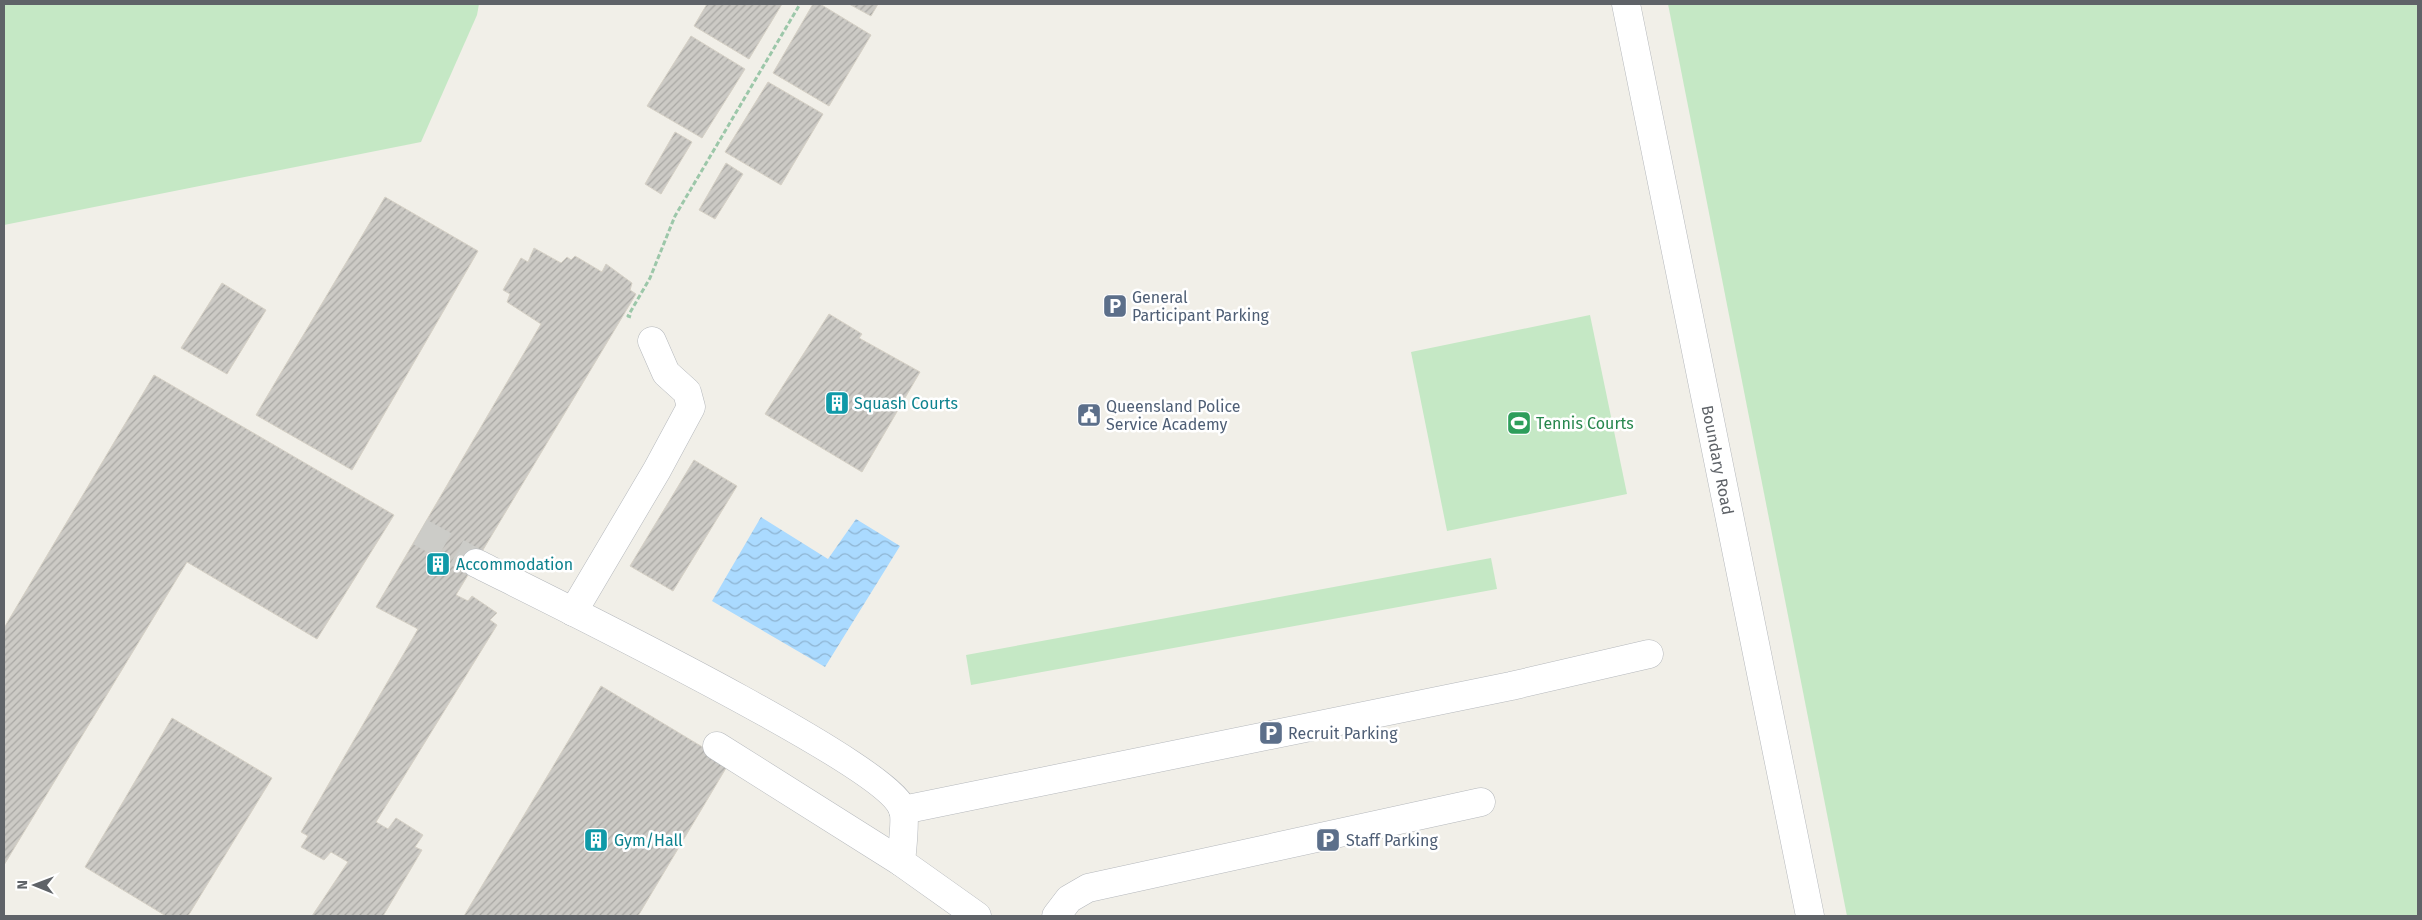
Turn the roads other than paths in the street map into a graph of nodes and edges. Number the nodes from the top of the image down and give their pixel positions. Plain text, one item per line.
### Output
1 (1626, 4) edge
2 (652, 341) dead end
3 (476, 563) tunnel mouth
4 (573, 612) junction
5 (1649, 654) dead end
6 (717, 746) dead end
7 (1481, 802) dead end
8 (903, 810) junction
9 (901, 862) junction
10 (977, 916) edge
11 (1056, 916) edge
12 (1810, 916) edge

1 - 12 street, Boundary Road
2 - 4 street
3 - 4 street
4 - 8 street
5 - 8 street
6 - 9 street
7 - 11 street
8 - 9 street
9 - 10 street

